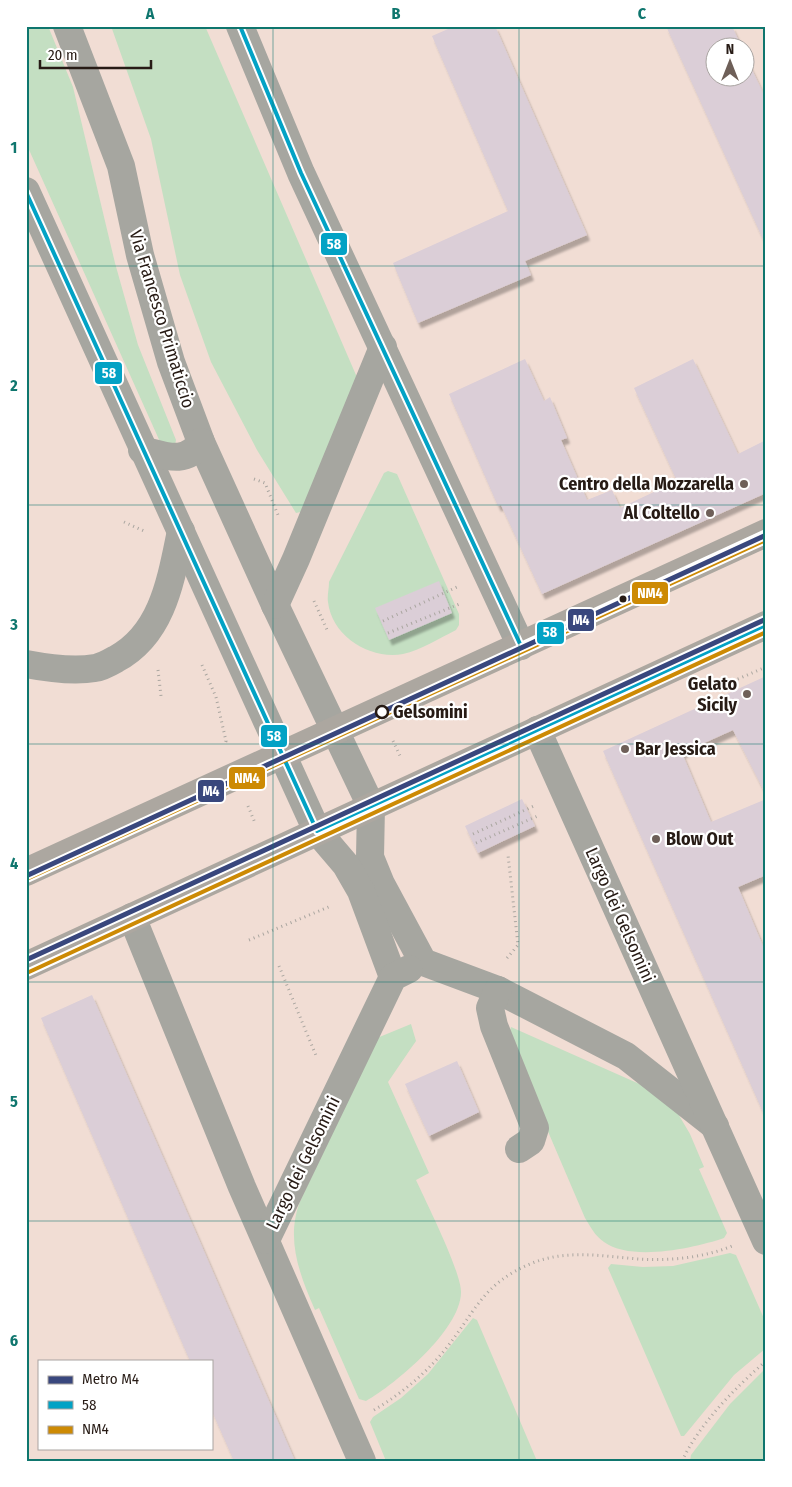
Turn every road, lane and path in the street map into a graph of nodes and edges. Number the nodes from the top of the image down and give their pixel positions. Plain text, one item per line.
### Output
1 (68, 26) edge
2 (240, 26) edge
3 (26, 191) edge
4 (383, 347) junction
5 (201, 442) junction
6 (142, 450) junction
7 (124, 522) dead end
8 (181, 531) junction
9 (146, 532) dead end
10 (766, 534) edge
11 (457, 587) dead end
12 (462, 603) dead end
13 (275, 604) junction
14 (383, 620) dead end
15 (766, 625) edge
16 (388, 633) dead end
17 (521, 646) junction
18 (201, 662) dead end
19 (26, 664) edge
20 (158, 664) dead end
21 (766, 667) edge
22 (724, 685) dead end
23 (161, 696) dead end
24 (335, 730) junction
25 (537, 730) junction
26 (282, 754) junction
27 (234, 776) junction
28 (538, 804) dead end
29 (371, 806) junction
30 (541, 815) dead end
31 (317, 831) junction
32 (473, 834) dead end
33 (476, 843) dead end
34 (270, 854) junction
35 (508, 855) dead end
36 (26, 872) edge
37 (338, 902) dead end
38 (132, 917) junction
39 (249, 940) dead end
40 (506, 959) dead end
41 (423, 962) junction
42 (26, 966) edge
43 (278, 966) dead end
44 (393, 977) junction
45 (498, 990) junction
46 (321, 1067) dead end
47 (715, 1126) junction
48 (519, 1149) dead end
49 (266, 1240) junction
50 (766, 1242) edge
51 (739, 1244) dead end
52 (766, 1361) edge
53 (368, 1414) dead end
54 (362, 1461) edge
55 (682, 1461) edge

1 - 5 street, Via Francesco Primaticcio
2 - 4 street
3 - 6 street
4 - 13 street
4 - 17 street
5 - 6 street
5 - 13 street, Via Francesco Primaticcio
6 - 8 street
7 - 9 path
8 - 19 street
8 - 26 street
10 - 17 main road
11 - 14 path
12 - 16 path
13 - 24 street, Via Francesco Primaticcio
15 - 25 main road
17 - 24 main road
18 - 27 path
20 - 23 path
21 - 22 path
24 - 26 main road
24 - 29 street, Via Francesco Primaticcio
25 - 29 main road
25 - 47 street, Largo dei Gelsomini
26 - 27 main road
26 - 31 street
27 - 34 path
27 - 36 main road
28 - 32 path
29 - 31 main road
29 - 41 street
30 - 33 path
31 - 34 main road
31 - 44 street
34 - 38 main road
35 - 40 path
37 - 39 path
38 - 42 main road
38 - 49 street
41 - 44 street
41 - 45 street, Largo dei Gelsomini
43 - 46 path
44 - 49 street, Largo dei Gelsomini
45 - 47 street, Largo dei Gelsomini
45 - 48 street
47 - 50 street, Largo dei Gelsomini
49 - 54 street, Largo dei Gelsomini
51 - 53 path
52 - 55 path

